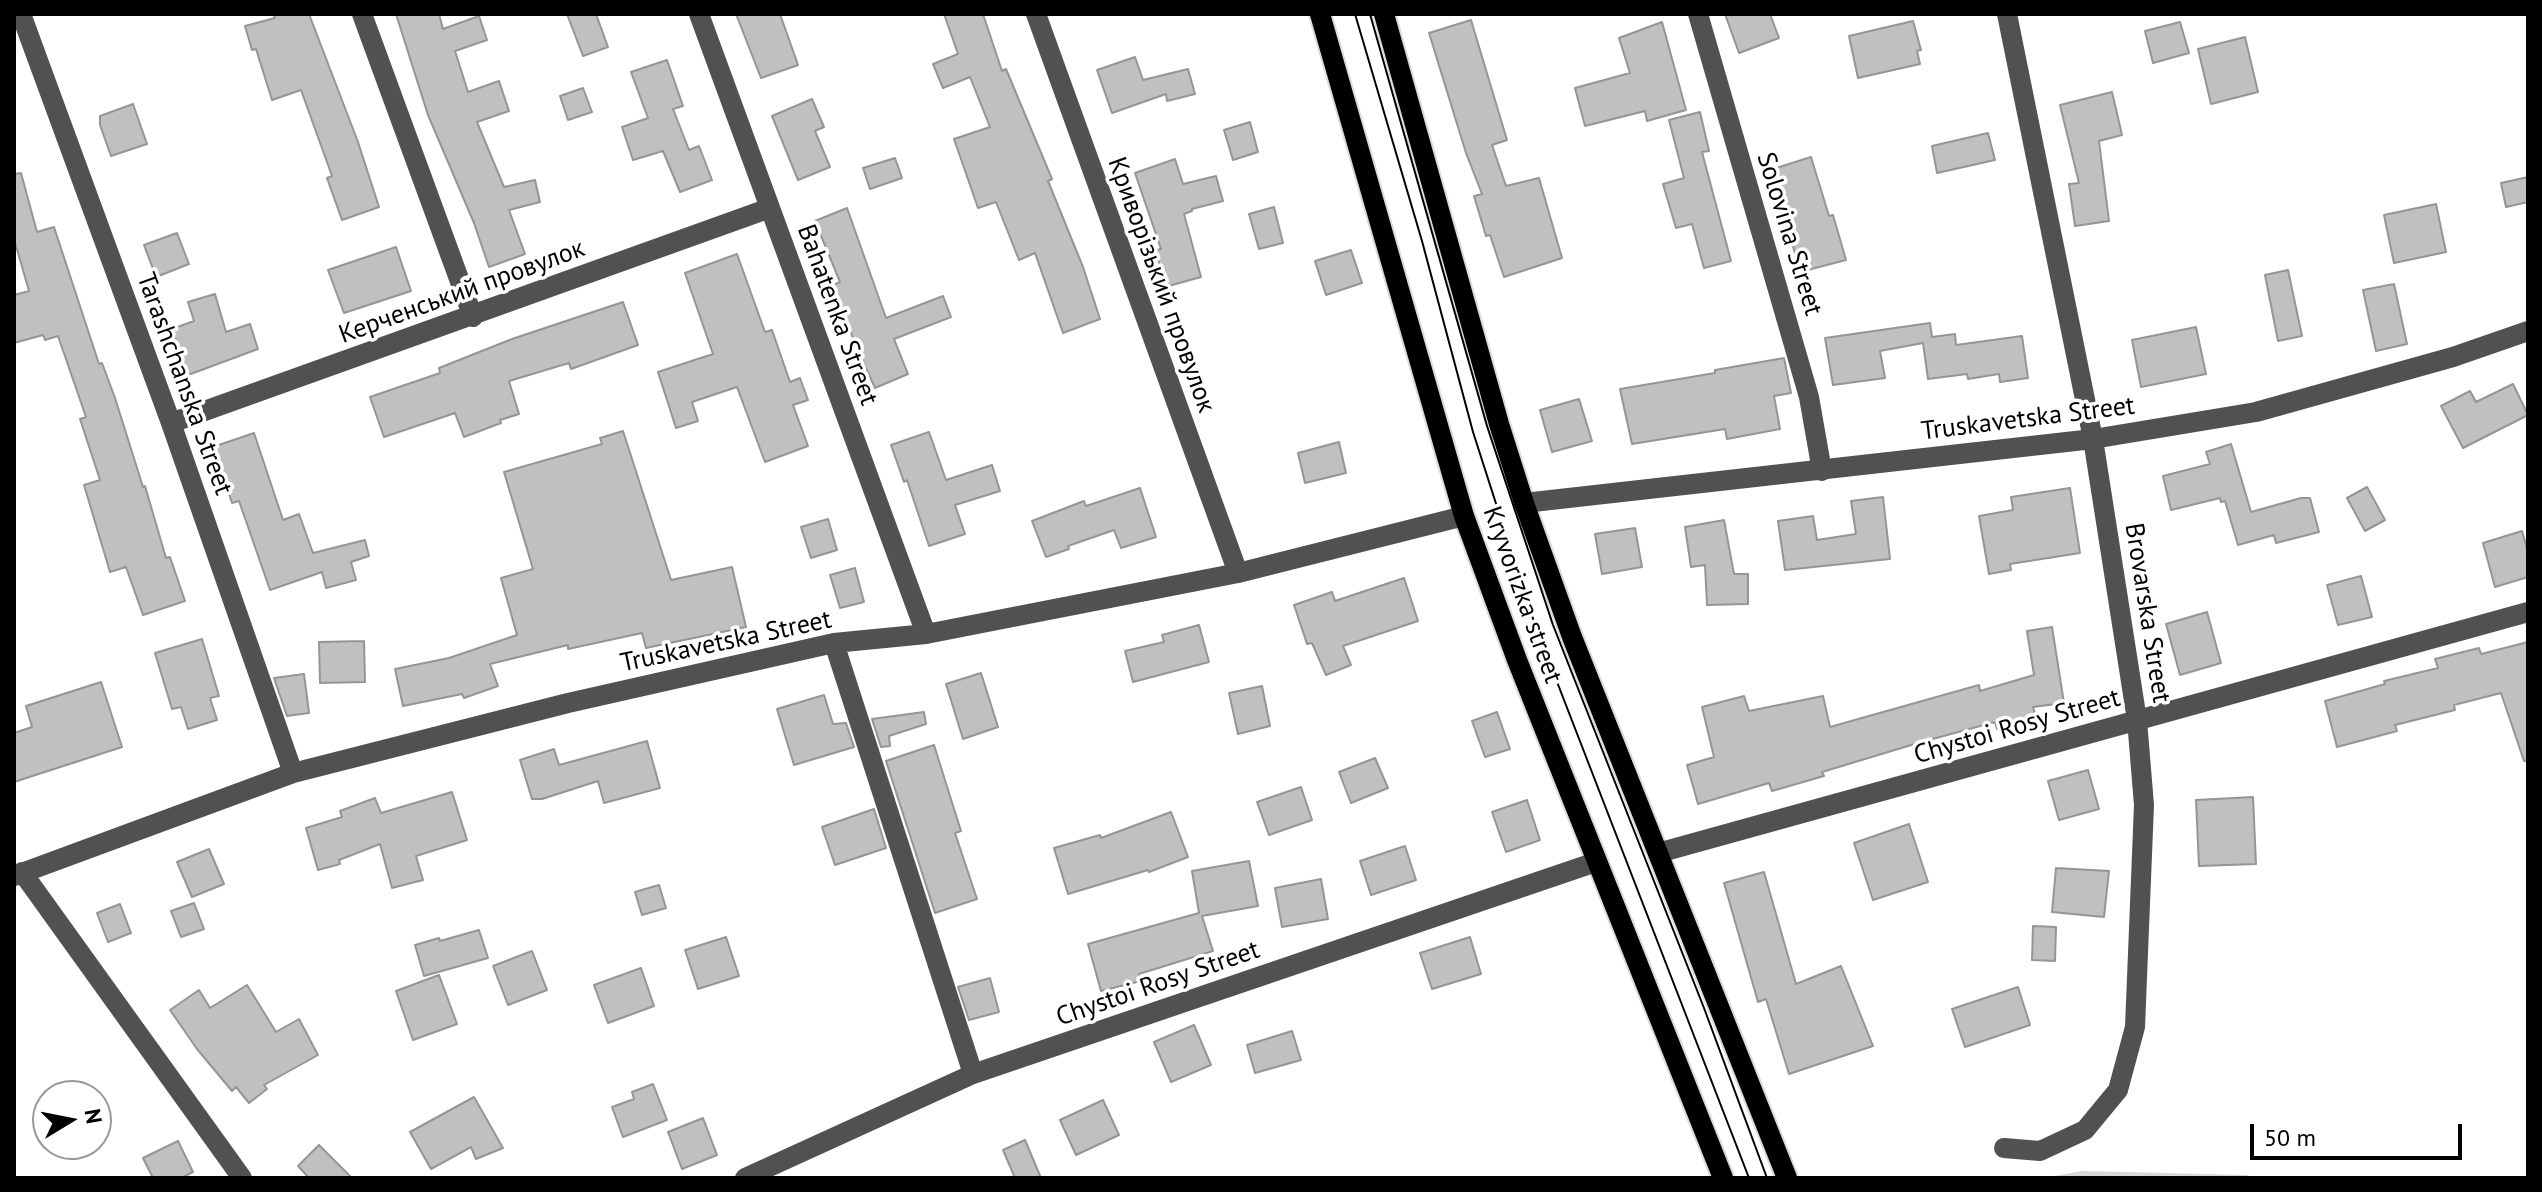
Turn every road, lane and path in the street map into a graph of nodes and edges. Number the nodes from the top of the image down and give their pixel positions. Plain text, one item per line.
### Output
1 (21, 14) edge
2 (362, 14) edge
3 (699, 14) edge
4 (1036, 14) edge
5 (1320, 14) edge
6 (1384, 14) edge
7 (1698, 14) edge
8 (2007, 14) edge
9 (770, 208) junction
10 (473, 317) junction
11 (2528, 331) edge
12 (171, 423) junction
13 (2093, 439) junction
14 (1822, 471) junction
15 (1524, 503) junction
16 (1464, 516) junction
17 (1238, 573) junction
18 (2528, 612) edge
19 (926, 634) junction
20 (834, 643) junction
21 (2137, 720) junction
22 (293, 773) junction
23 (1658, 853) junction
24 (1596, 862) junction
25 (18, 874) edge
26 (973, 1074) junction
27 (2004, 1148) dead end
28 (242, 1178) edge
29 (745, 1178) edge
30 (1723, 1178) edge
31 (1787, 1178) edge

1 - 12 street, Tarashchanska Street
2 - 10 street
3 - 9 street, Bahatenka Street
4 - 17 street, Криворізький провулок
5 - 16 main road, Kryvorizka street
6 - 15 main road, Kryvorizka street
7 - 14 street, Solovina Street
8 - 13 street, Brovarska Street
9 - 10 street, Керченський провулок
9 - 19 street, Bahatenka Street
10 - 12 street, Керченський провулок
11 - 13 street, Truskavetska Street
12 - 22 street, Tarashchanska Street
13 - 14 street, Truskavetska Street
13 - 21 street, Brovarska Street
14 - 15 street, Truskavetska Street
15 - 23 main road, Kryvorizka street
16 - 17 street, Truskavetska Street
16 - 24 main road, Kryvorizka street
17 - 19 street, Truskavetska Street
18 - 21 street, Chystoi Rosy Street
19 - 20 street, Truskavetska Street
20 - 22 street, Truskavetska Street
20 - 26 street
21 - 23 street, Chystoi Rosy Street
21 - 27 street, Brovarska Street
22 - 25 street, Truskavetska Street
23 - 31 main road, Kryvorizka street
24 - 26 street, Chystoi Rosy Street
24 - 30 main road, Kryvorizka street
25 - 28 street
26 - 29 street, Chystoi Rosy Street

